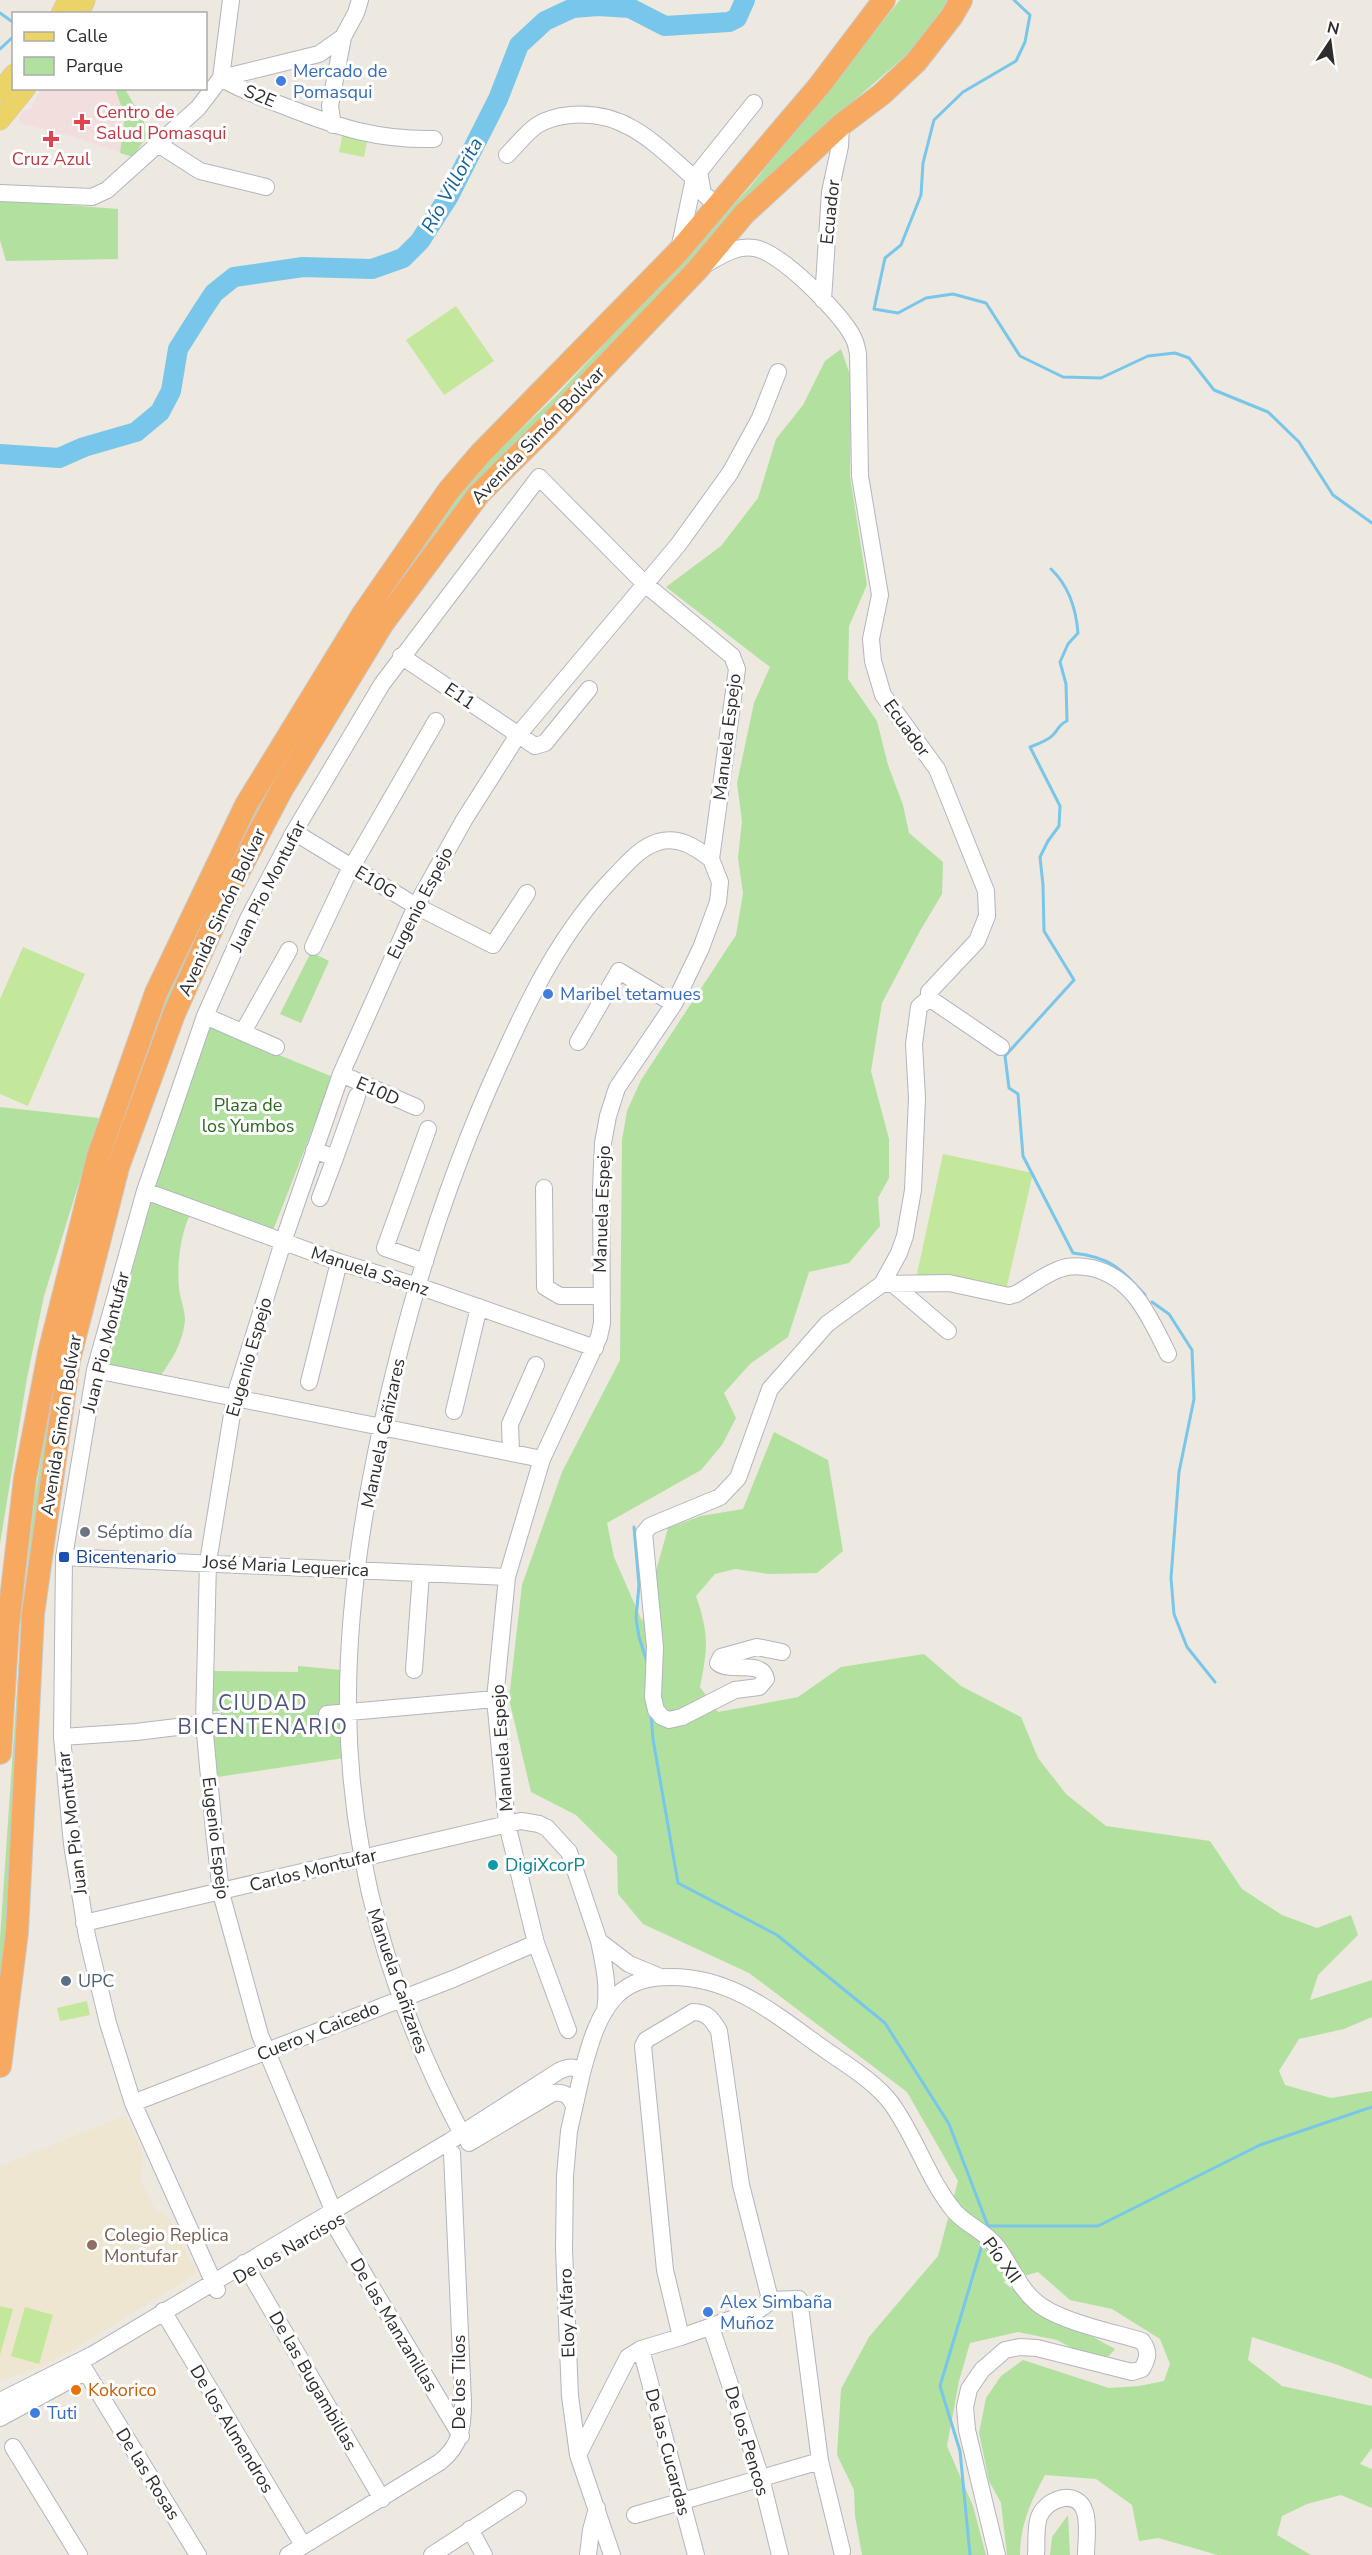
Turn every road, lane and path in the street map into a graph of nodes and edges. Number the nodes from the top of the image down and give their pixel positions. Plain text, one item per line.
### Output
1 (231, 0) edge
2 (360, 0) edge
3 (885, 0) edge
4 (961, 0) edge
5 (343, 37) junction
6 (12, 76) edge
7 (221, 78) junction
8 (24, 90) edge
9 (0, 91) edge
10 (754, 103) dead end
11 (0, 120) edge
12 (333, 125) junction
13 (841, 125) junction
14 (434, 139) dead end
15 (158, 144) junction
16 (507, 156) dead end
17 (696, 175) junction
18 (266, 187) dead end
19 (0, 193) edge
20 (717, 206) junction
21 (678, 252) junction
22 (698, 269) junction
23 (823, 300) junction
24 (778, 372) dead end
25 (539, 477) joint
26 (645, 584) junction
27 (401, 656) junction
28 (589, 688) dead end
29 (436, 721) dead end
30 (518, 735) junction
31 (294, 832) junction
32 (711, 859) junction
33 (352, 867) junction
34 (527, 893) dead end
35 (416, 906) junction
36 (313, 947) dead end
37 (289, 950) dead end
38 (929, 998) junction
39 (674, 1004) junction
40 (206, 1016) junction
41 (243, 1032) junction
42 (578, 1042) dead end
43 (276, 1047) dead end
44 (1001, 1047) dead end
45 (341, 1074) junction
46 (357, 1096) dead end
47 (416, 1107) dead end
48 (428, 1129) dead end
49 (314, 1150) junction
50 (335, 1158) junction
51 (544, 1188) dead end
52 (145, 1191) junction
53 (320, 1198) dead end
54 (283, 1242) junction
55 (339, 1262) junction
56 (425, 1262) junction
57 (888, 1285) junction
58 (418, 1286) junction
59 (600, 1296) junction
60 (479, 1307) junction
61 (948, 1331) dead end
62 (595, 1348) junction
63 (1168, 1354) dead end
64 (536, 1365) dead end
65 (95, 1370) junction
66 (309, 1382) dead end
67 (235, 1396) junction
68 (454, 1411) dead end
69 (381, 1428) junction
70 (511, 1452) junction
71 (542, 1459) junction
72 (64, 1557) junction
73 (208, 1562) junction
74 (355, 1570) junction
75 (421, 1573) junction
76 (507, 1577) junction
77 (782, 1652) dead end
78 (414, 1670) dead end
79 (2, 1690) edge
80 (495, 1699) junction
81 (348, 1713) junction
82 (327, 1714) dead end
83 (211, 1722) junction
84 (62, 1737) junction
85 (0, 1753) edge
86 (507, 1824) junction
87 (361, 1857) junction
88 (221, 1893) junction
89 (84, 1923) junction
90 (599, 1941) junction
91 (536, 1943) junction
92 (659, 1977) junction
93 (400, 1998) junction
94 (604, 2012) junction
95 (568, 2030) dead end
96 (267, 2051) junction
97 (0, 2066) edge
98 (580, 2071) junction
99 (133, 2103) junction
100 (574, 2106) junction
101 (462, 2134) junction
102 (452, 2153) junction
103 (331, 2216) junction
104 (246, 2267) junction
105 (215, 2286) junction
106 (768, 2300) junction
107 (165, 2316) junction
108 (711, 2327) junction
109 (681, 2337) junction
110 (641, 2349) junction
111 (82, 2366) junction
112 (0, 2401) edge
113 (0, 2418) edge
114 (461, 2436) junction
115 (13, 2447) dead end
116 (578, 2455) junction
117 (820, 2461) junction
118 (761, 2478) junction
119 (382, 2499) junction
120 (518, 2499) dead end
121 (681, 2502) junction
122 (597, 2508) junction
123 (635, 2515) dead end
124 (470, 2529) junction
125 (303, 2545) junction
126 (842, 2551) dead end
127 (79, 2555) edge
128 (198, 2555) edge
129 (288, 2555) edge
130 (432, 2555) edge
131 (484, 2555) edge
132 (588, 2555) edge
133 (612, 2555) edge
134 (696, 2555) edge
135 (780, 2555) edge
136 (997, 2555) edge
137 (1036, 2555) edge
138 (1086, 2555) edge

1 - 7 street
2 - 5 street
3 - 20 highway, Avenida Simón Bolívar
4 - 13 highway, Avenida Simón Bolívar
5 - 7 street
5 - 12 street
6 - 9 main road
7 - 12 street, S2E
7 - 15 street
8 - 11 main road
10 - 17 street
12 - 14 street, S2E
13 - 22 highway, Avenida Simón Bolívar
13 - 23 street, Ecuador
15 - 18 street
15 - 19 street
16 - 17 street
17 - 20 street
17 - 21 street
20 - 21 highway, Avenida Simón Bolívar
21 - 79 highway, Avenida Simón Bolívar
22 - 23 street, Ecuador
22 - 97 highway, Avenida Simón Bolívar
23 - 38 street, Ecuador
24 - 26 street, Eugenio Espejo
25 - 26 street, Manuela Espejo
25 - 27 street, Juan Pio Montufar
26 - 30 street, Eugenio Espejo
26 - 32 street, Manuela Espejo
27 - 30 street, E11
27 - 31 street, Juan Pio Montufar
28 - 30 street, E11
29 - 33 street
30 - 35 street, Eugenio Espejo
31 - 33 street, E10G
31 - 40 street, Juan Pio Montufar
32 - 39 street, Manuela Espejo
32 - 56 street, Manuela Cañizares
33 - 35 street, E10G
33 - 36 street
34 - 35 street, E10G
35 - 45 street, Eugenio Espejo
37 - 41 street
38 - 44 street
38 - 57 street, Ecuador
39 - 42 street
39 - 59 street, Manuela Espejo
40 - 41 street
40 - 52 street, Juan Pio Montufar
41 - 43 street
45 - 47 street, E10D
45 - 49 street, Eugenio Espejo
46 - 50 street
48 - 56 street
49 - 50 street
49 - 54 street, Eugenio Espejo
50 - 53 street
51 - 59 street
52 - 54 street, Manuela Saenz
52 - 65 street, Juan Pio Montufar
54 - 55 street, Manuela Saenz
54 - 67 street, Eugenio Espejo
55 - 58 street, Manuela Saenz
55 - 66 street
56 - 58 street, Manuela Cañizares
57 - 61 street
57 - 63 street
57 - 77 street
58 - 60 street, Manuela Saenz
58 - 69 street, Manuela Cañizares
59 - 62 street, Manuela Espejo
60 - 62 street, Manuela Saenz
60 - 68 street
62 - 71 street, Manuela Espejo
64 - 70 street
65 - 67 street
65 - 72 street, Juan Pio Montufar
67 - 69 street
67 - 73 street, Eugenio Espejo
69 - 70 street
69 - 74 street, Manuela Cañizares
70 - 71 street
71 - 76 street, Manuela Espejo
72 - 73 street, José Maria Lequerica
72 - 84 street, Juan Pio Montufar
73 - 74 street, José Maria Lequerica
73 - 83 street, Eugenio Espejo
74 - 75 street, José Maria Lequerica
74 - 81 street, Manuela Cañizares
75 - 76 street, José Maria Lequerica
75 - 78 street
76 - 80 street, Manuela Espejo
79 - 85 highway, Avenida Simón Bolívar
80 - 81 street
80 - 86 street, Manuela Espejo
81 - 82 street
81 - 87 street, Manuela Cañizares
83 - 84 street
83 - 88 street, Eugenio Espejo
84 - 89 street, Juan Pio Montufar
86 - 87 street, Carlos Montufar
86 - 90 street, Carlos Montufar
86 - 91 street, Manuela Espejo
87 - 88 street, Carlos Montufar
87 - 93 street, Manuela Cañizares
88 - 89 street, Carlos Montufar
88 - 96 street, Eugenio Espejo
89 - 99 street, Juan Pio Montufar
90 - 92 street
90 - 94 street, Carlos Montufar
91 - 93 street, Cuero y Caicedo
91 - 95 street, Manuela Espejo
92 - 94 street, Pío XII
92 - 136 street, Pío XII
93 - 96 street, Cuero y Caicedo
93 - 101 street, Manuela Cañizares
94 - 98 street, Pío XII
96 - 99 street, Cuero y Caicedo
96 - 103 street, Eugenio Espejo
98 - 100 street, Eloy Alfaro
98 - 101 street, De los Narcisos
99 - 105 street, Juan Pio Montufar
100 - 102 street, De los Narcisos
100 - 116 street, Eloy Alfaro
101 - 103 street, De los Narcisos
102 - 103 street, De los Narcisos
102 - 114 street, De los Tilos
103 - 104 street, De los Narcisos
103 - 114 street, De las Manzanillas
104 - 105 street, De los Narcisos
104 - 119 street, De las Bugambillas
105 - 107 street, De los Narcisos
106 - 108 street
106 - 109 street
106 - 117 street
107 - 111 street, De los Narcisos
107 - 125 street, De los Almendros
108 - 109 street
108 - 118 street, De los Pencos
109 - 110 street
110 - 116 street
110 - 121 street, De las Cucardas
111 - 112 street, De los Narcisos
111 - 113 street, De los Narcisos
111 - 128 street, De las Rosas
114 - 119 street, De los Tilos
115 - 127 street
116 - 122 street, Eloy Alfaro
117 - 118 street
117 - 126 street
118 - 121 street
118 - 135 street, De los Pencos
119 - 125 street, De los Tilos
120 - 124 street
121 - 123 street
121 - 134 street, De las Cucardas
122 - 132 street
122 - 133 street, Eloy Alfaro
124 - 130 street
124 - 131 street
125 - 129 street, De los Tilos
137 - 138 street

